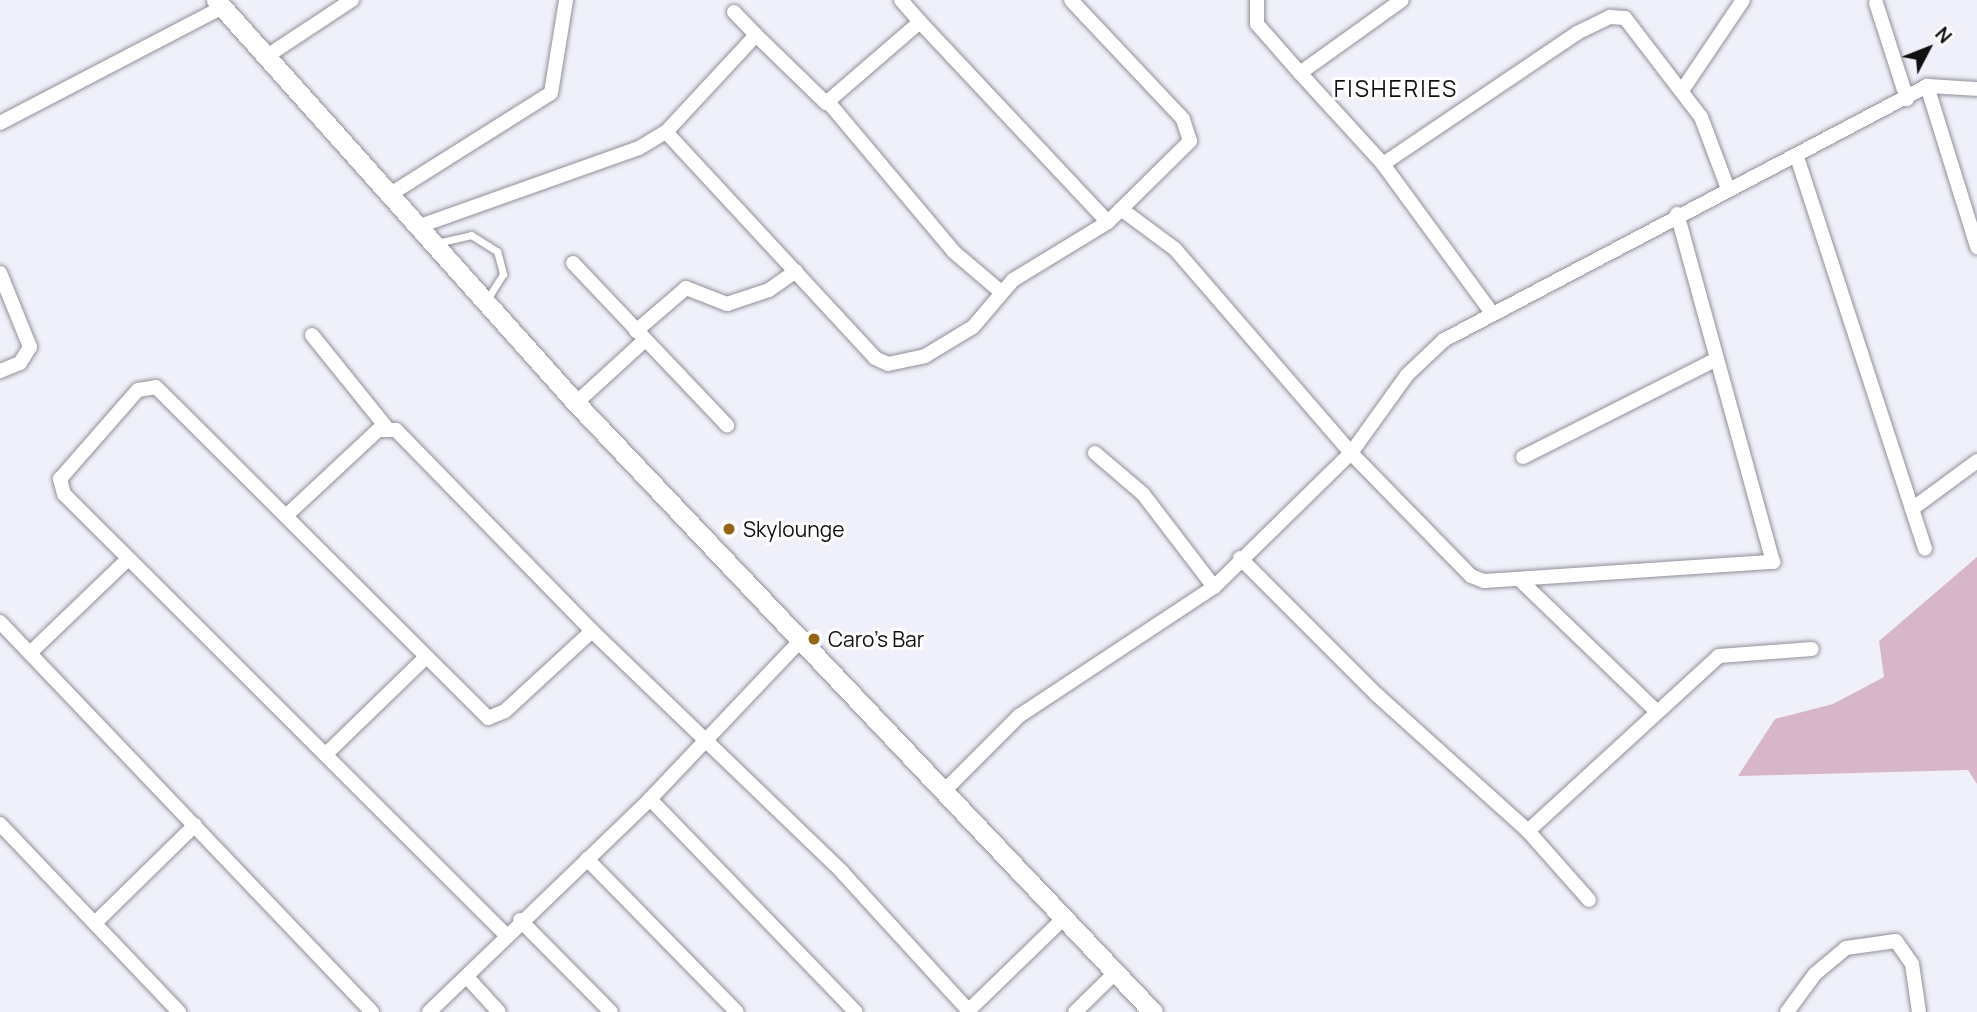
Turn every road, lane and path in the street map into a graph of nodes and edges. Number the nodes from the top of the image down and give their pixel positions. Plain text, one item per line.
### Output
1 (352, 0) edge
2 (566, 0) edge
3 (901, 0) edge
4 (1071, 0) edge
5 (1257, 0) edge
6 (1402, 0) edge
7 (1743, 0) edge
8 (219, 3) edge
9 (1876, 3) dead end
10 (734, 12) dead end
11 (920, 22) junction
12 (756, 35) junction
13 (267, 56) junction
14 (1300, 73) junction
15 (1927, 86) junction
16 (1683, 89) junction
17 (1977, 89) edge
18 (1907, 99) junction
19 (829, 103) junction
20 (0, 123) edge
21 (666, 132) junction
22 (1797, 158) junction
23 (1383, 164) junction
24 (1728, 189) junction
25 (389, 195) junction
26 (1121, 209) junction
27 (1677, 214) junction
28 (1108, 222) junction
29 (417, 227) junction
30 (433, 245) junction
31 (1977, 247) edge
32 (573, 263) dead end
33 (796, 271) junction
34 (0, 273) edge
35 (1001, 292) junction
36 (485, 302) junction
37 (1492, 313) junction
38 (312, 335) dead end
39 (640, 335) junction
40 (1713, 361) junction
41 (0, 371) edge
42 (576, 404) junction
43 (727, 425) dead end
44 (387, 427) junction
45 (1096, 453) dead end
46 (1351, 453) junction
47 (1523, 457) dead end
48 (1977, 461) edge
49 (1912, 509) junction
50 (288, 514) junction
51 (1925, 549) dead end
52 (1240, 558) junction
53 (128, 559) junction
54 (1520, 580) junction
55 (1214, 587) junction
56 (0, 622) edge
57 (592, 631) junction
58 (801, 640) junction
59 (1812, 649) dead end
60 (30, 653) junction
61 (424, 659) junction
62 (1655, 710) junction
63 (705, 741) junction
64 (326, 754) junction
65 (945, 790) junction
66 (650, 799) junction
67 (0, 824) edge
68 (195, 825) junction
69 (1528, 831) junction
70 (587, 859) junction
71 (1588, 900) dead end
72 (1063, 919) junction
73 (520, 920) junction
74 (95, 923) junction
75 (505, 934) junction
76 (1115, 972) junction
77 (467, 977) junction
78 (968, 1011) edge
79 (179, 1012) edge
80 (372, 1012) edge
81 (429, 1012) edge
82 (499, 1012) edge
83 (611, 1012) edge
84 (737, 1012) edge
85 (856, 1012) edge
86 (1074, 1012) edge
87 (1153, 1012) edge
88 (1787, 1012) edge
89 (1920, 1012) edge

1 - 13 street
2 - 25 street
3 - 11 street
4 - 26 street
5 - 14 street
6 - 14 street
7 - 16 street
8 - 13 main road
8 - 20 street
9 - 18 street
10 - 12 street
11 - 19 street
11 - 28 street
12 - 19 street
12 - 21 street
13 - 25 main road
14 - 23 street
15 - 17 street
15 - 18 street
15 - 31 street
16 - 23 street
16 - 24 street
18 - 22 street
19 - 35 street
21 - 29 street
21 - 33 street
22 - 24 street
22 - 49 street
23 - 37 street
24 - 27 street
25 - 29 main road
26 - 28 street
26 - 46 street
27 - 37 street
27 - 40 street
28 - 35 street
29 - 30 main road
30 - 36 main road
30 - 36 lane
32 - 39 street
33 - 35 street
33 - 39 street
34 - 41 street
36 - 42 main road
37 - 46 street
38 - 44 street
39 - 42 street
39 - 43 street
40 - 47 street
40 - 54 street
42 - 58 main road
44 - 50 street
44 - 57 street
45 - 55 street
46 - 52 street
46 - 54 street
48 - 49 street
49 - 51 street
50 - 53 street
50 - 61 street
52 - 55 street
52 - 69 street
53 - 60 street
53 - 64 street
54 - 62 street
55 - 65 street
56 - 60 street
57 - 61 street
57 - 63 street
58 - 63 street
58 - 65 main road
59 - 62 street
60 - 68 street
61 - 64 street
62 - 69 street
63 - 66 street
63 - 78 street
64 - 75 street
65 - 72 main road
66 - 70 street
66 - 85 street
67 - 74 street
68 - 74 street
68 - 80 street
69 - 71 street
70 - 73 street
70 - 84 street
72 - 76 main road
72 - 78 street
73 - 75 street
73 - 83 street
74 - 79 street
75 - 77 street
76 - 86 street
76 - 87 main road
77 - 81 street
77 - 82 street
88 - 89 street

